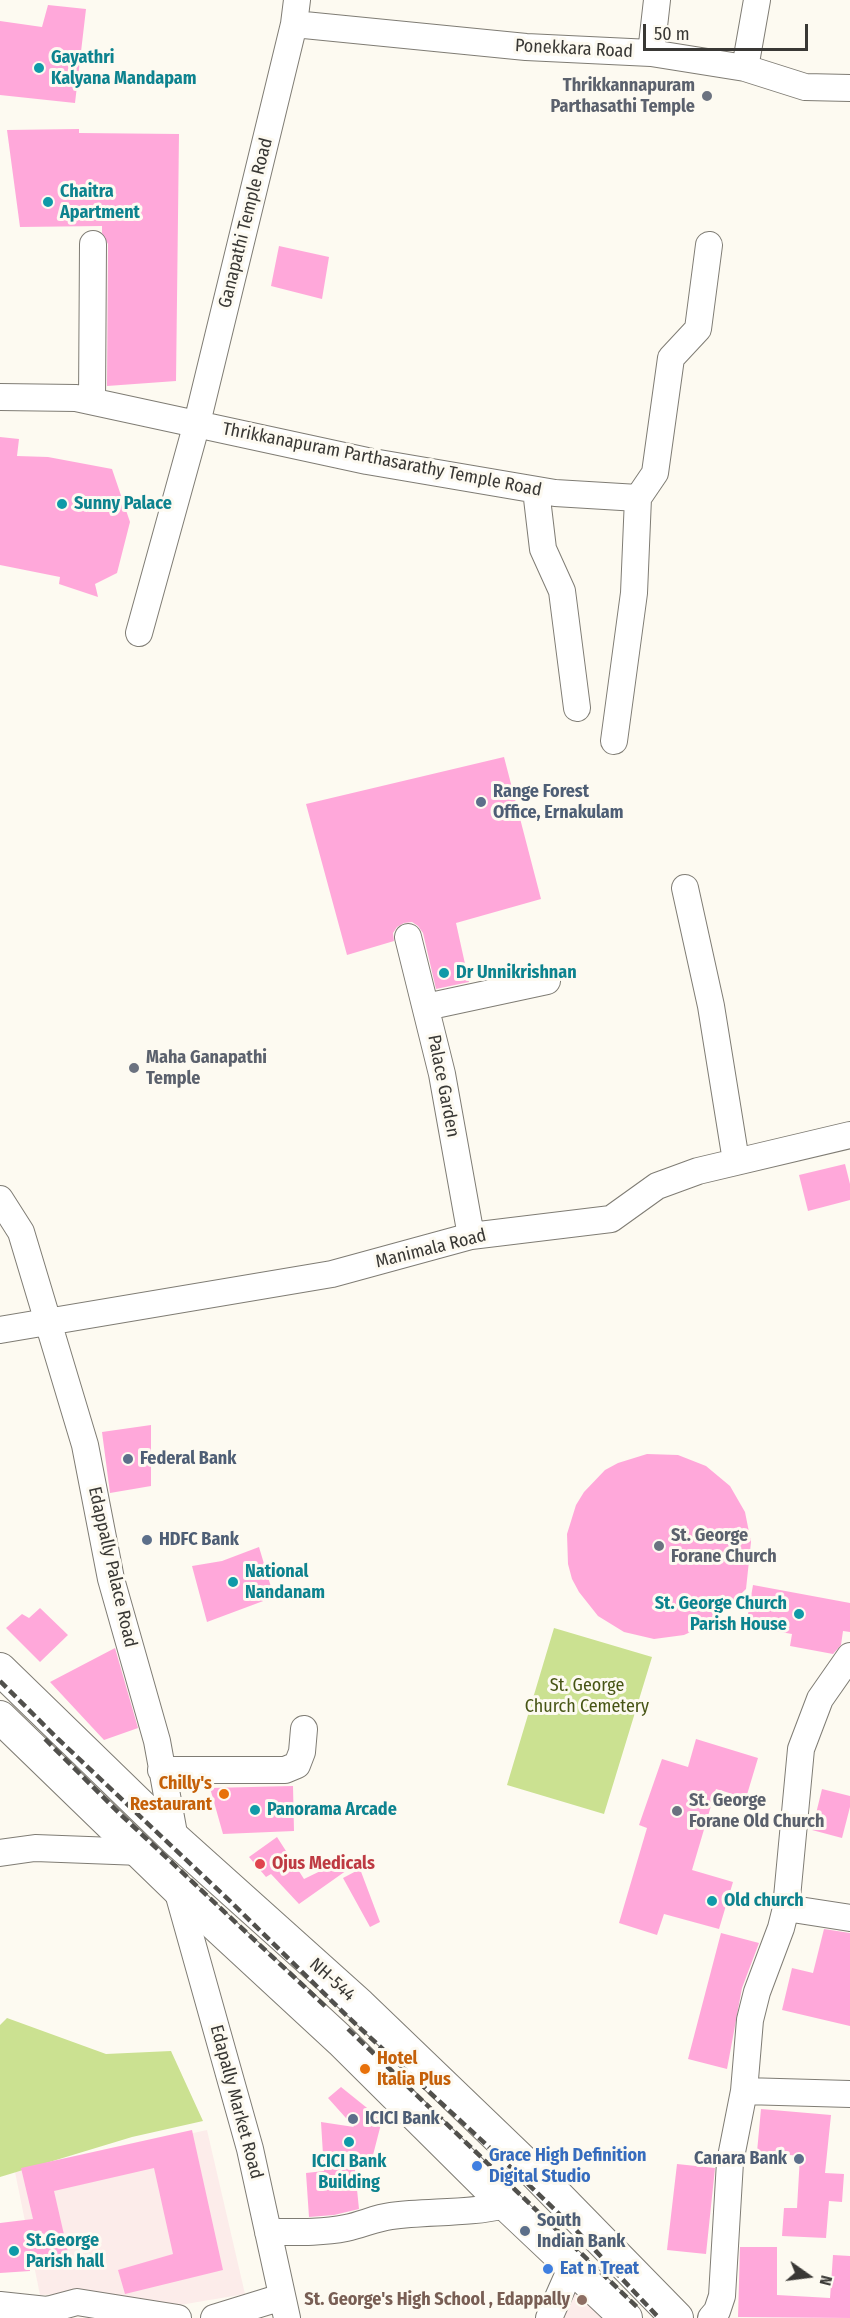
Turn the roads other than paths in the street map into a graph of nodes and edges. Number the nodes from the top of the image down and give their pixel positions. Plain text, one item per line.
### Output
1 (657, 0) edge
2 (758, 0) edge
3 (296, 12) edge
4 (651, 53) junction
5 (744, 68) junction
6 (850, 88) edge
7 (93, 244) dead end
8 (709, 245) dead end
9 (0, 397) edge
10 (92, 401) junction
11 (197, 423) junction
12 (536, 490) junction
13 (638, 498) junction
14 (139, 633) dead end
15 (577, 708) dead end
16 (614, 741) dead end
17 (685, 888) dead end
18 (408, 937) dead end
19 (547, 981) dead end
20 (426, 1007) junction
21 (850, 1135) edge
22 (736, 1161) junction
23 (0, 1200) edge
24 (471, 1236) junction
25 (47, 1322) junction
26 (0, 1330) edge
27 (850, 1656) edge
28 (0, 1669) edge
29 (0, 1717) edge
30 (304, 1729) dead end
31 (161, 1770) junction
32 (175, 1839) junction
33 (141, 1852) junction
34 (0, 1853) edge
35 (214, 1874) junction
36 (185, 1897) junction
37 (786, 1908) junction
38 (850, 1918) edge
39 (744, 2091) junction
40 (850, 2094) edge
41 (481, 2122) junction
42 (454, 2153) junction
43 (501, 2200) junction
44 (268, 2232) junction
45 (572, 2266) junction
46 (0, 2306) edge
47 (284, 2307) edge
48 (667, 2308) edge
49 (178, 2318) edge
50 (214, 2318) edge
51 (549, 2318) edge
52 (626, 2318) edge
53 (685, 2318) edge
54 (711, 2318) edge

1 - 4 street
2 - 5 street
3 - 4 street, Ponekkara Road
3 - 11 street, Ganapathi Temple Road
4 - 5 street, Ponekkara Road
5 - 6 street, Ponekkara Road
7 - 10 street
8 - 13 street
9 - 10 street, Thrikkanapuram Parthasarathy Temple Road
10 - 11 street, Thrikkanapuram Parthasarathy Temple Road
11 - 12 street, Thrikkanapuram Parthasarathy Temple Road
11 - 14 street, Ganapathi Temple Road
12 - 13 street, Thrikkanapuram Parthasarathy Temple Road
12 - 15 street
13 - 16 street
17 - 22 street
18 - 20 street, Palace Garden
19 - 20 street
20 - 24 street, Palace Garden
21 - 22 street, Manimala Road
22 - 24 street, Manimala Road
23 - 25 street, Edappally Palace Road
24 - 25 street, Manimala Road
25 - 26 street, Manimala Road
25 - 31 street, Edappally Palace Road
27 - 37 street
28 - 32 main road, NH-544
29 - 33 main road
30 - 31 street
31 - 32 street, Edappally Palace Road
32 - 35 main road, NH-544
33 - 34 street
33 - 36 main road
35 - 36 main road
35 - 41 main road, NH-544
36 - 42 main road
36 - 44 street, Edapally Market Road
37 - 38 street
37 - 39 street
39 - 40 street
39 - 54 street
41 - 42 main road
41 - 48 main road, NH-544
42 - 43 main road
43 - 44 street
43 - 45 main road
44 - 47 street, Edapally Market Road
45 - 51 street
45 - 52 main road
46 - 49 street
47 - 50 street
48 - 53 main road, NH-544

